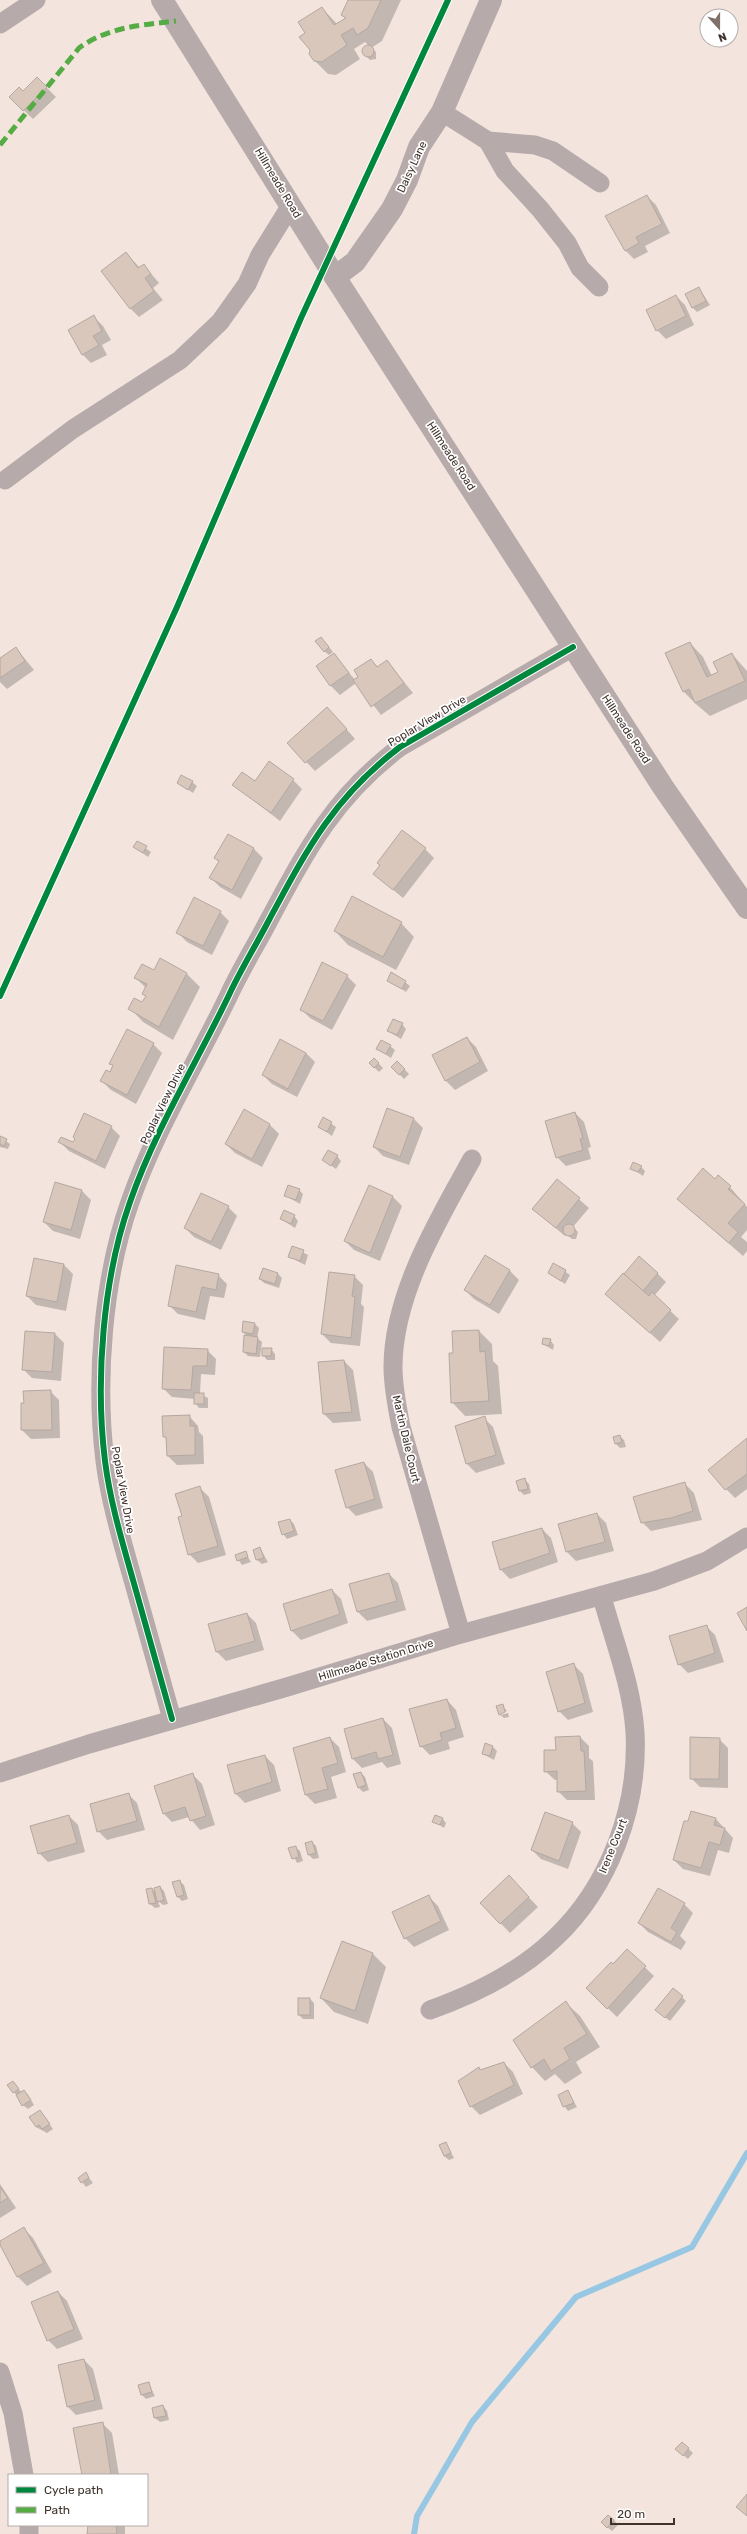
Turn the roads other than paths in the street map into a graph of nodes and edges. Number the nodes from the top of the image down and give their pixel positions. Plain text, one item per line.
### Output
1 (36, 0) edge
2 (162, 0) edge
3 (491, 0) edge
4 (0, 24) edge
5 (442, 112) junction
6 (488, 141) junction
7 (600, 183) dead end
8 (291, 205) junction
9 (335, 277) junction
10 (599, 287) dead end
11 (2, 484) edge
12 (573, 647) junction
13 (747, 908) edge
14 (472, 1159) dead end
15 (747, 1537) edge
16 (602, 1597) junction
17 (461, 1634) junction
18 (172, 1719) junction
19 (0, 1773) edge
20 (430, 2010) dead end
21 (0, 2372) edge
22 (24, 2474) edge

1 - 4 street
2 - 8 street, Hillmeade Road
3 - 5 street, Daisy Lane
5 - 6 street
5 - 9 street, Daisy Lane
6 - 7 street
6 - 10 street
8 - 9 street, Hillmeade Road
8 - 11 street
9 - 12 street, Hillmeade Road
12 - 13 street, Hillmeade Road
12 - 18 street, Poplar View Drive
14 - 17 street, Martin Dale Court
15 - 16 street, Hillmeade Station Drive
16 - 17 street, Hillmeade Station Drive
16 - 20 street, Irene Court
17 - 18 street, Hillmeade Station Drive
18 - 19 street, Hillmeade Station Drive
21 - 22 street

